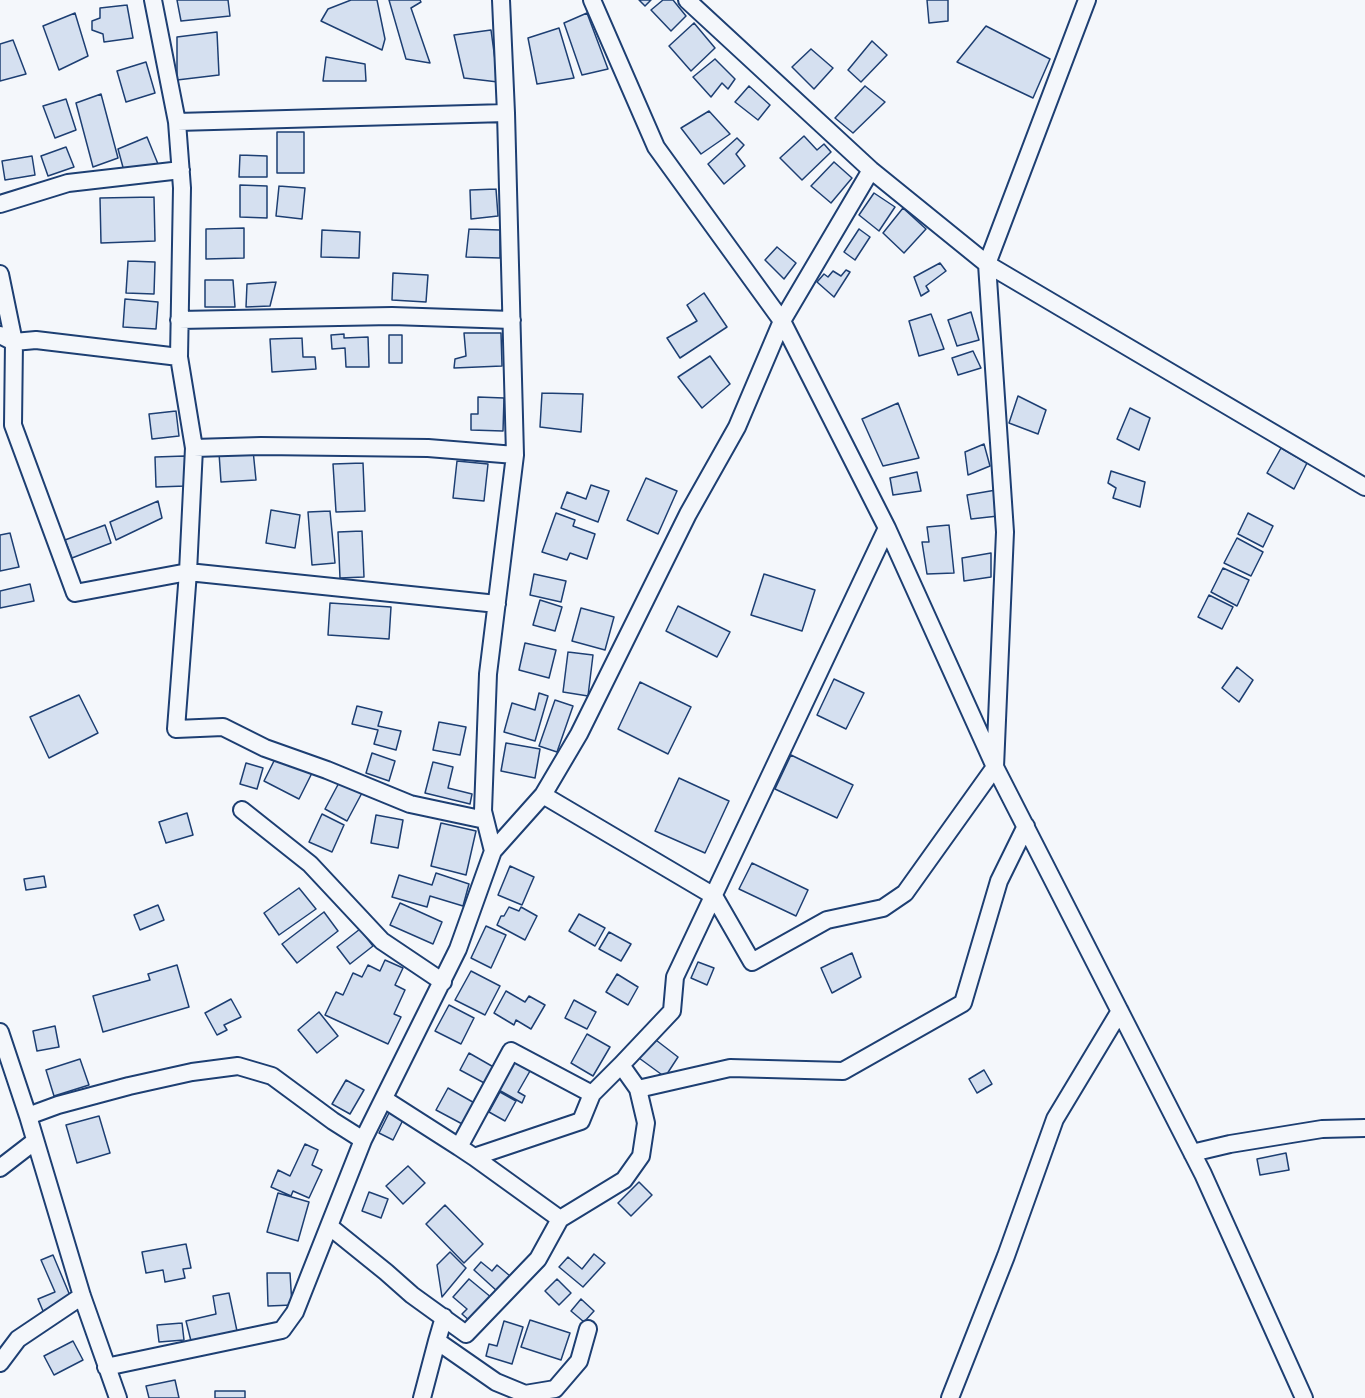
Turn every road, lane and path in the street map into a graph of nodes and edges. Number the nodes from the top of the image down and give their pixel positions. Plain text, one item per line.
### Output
1 (153, 0) edge
2 (501, 0) edge
3 (592, 0) edge
4 (687, 0) edge
5 (1087, 0) edge
6 (506, 113) junction
7 (177, 122) junction
8 (181, 170) junction
9 (871, 170) junction
10 (0, 204) edge
11 (987, 264) junction
12 (0, 274) edge
13 (179, 320) junction
14 (512, 320) junction
15 (782, 321) junction
16 (7, 339) edge
17 (178, 357) junction
18 (194, 448) junction
19 (515, 455) junction
20 (1365, 487) edge
21 (887, 528) junction
22 (188, 572) junction
23 (497, 604) junction
24 (995, 766) junction
25 (543, 795) junction
26 (242, 810) dead end
27 (485, 819) junction
28 (1026, 826) junction
29 (492, 851) junction
30 (714, 896) junction
31 (442, 982) junction
32 (1120, 1011) junction
33 (1, 1036) edge
34 (621, 1065) junction
35 (638, 1089) junction
36 (592, 1094) junction
37 (384, 1098) junction
38 (28, 1116) junction
39 (1365, 1128) edge
40 (363, 1140) junction
41 (35, 1141) junction
42 (459, 1147) junction
43 (1192, 1154) junction
44 (474, 1157) junction
45 (0, 1168) edge
46 (560, 1219) junction
47 (329, 1226) junction
48 (82, 1296) junction
49 (444, 1317) junction
50 (588, 1329) dead end
51 (436, 1341) junction
52 (0, 1363) edge
53 (106, 1367) junction
54 (118, 1398) edge
55 (422, 1398) edge
56 (950, 1398) edge
57 (1304, 1398) edge

1 - 7 street
2 - 6 street
3 - 15 street
4 - 9 street
5 - 11 street
6 - 7 street
6 - 14 street
7 - 8 street
8 - 10 street
8 - 13 street
9 - 11 street
9 - 15 street
11 - 20 street
11 - 24 street
12 - 16 street
13 - 14 street
13 - 17 street
14 - 19 street
15 - 21 street
15 - 25 street
16 - 17 street
16 - 22 street
17 - 18 street
18 - 19 street
18 - 22 street
19 - 23 street
21 - 24 street
21 - 30 street
22 - 23 street
22 - 27 street
23 - 27 street
24 - 28 street
24 - 30 street
25 - 29 street
25 - 30 street
26 - 31 street
27 - 29 street
28 - 32 street
28 - 35 street
29 - 31 street
30 - 34 street
31 - 37 street
32 - 43 street
32 - 56 street
33 - 38 street
34 - 35 street
34 - 36 street
35 - 46 street
36 - 42 street
36 - 44 street
37 - 40 street
37 - 42 street
38 - 40 street
38 - 41 street
39 - 43 street
40 - 47 street
41 - 45 street
41 - 48 street
42 - 44 street
43 - 57 street
44 - 46 street
46 - 49 street
47 - 49 street
47 - 53 street
48 - 52 street
48 - 53 street
49 - 51 street
50 - 51 street
51 - 55 street
53 - 54 street

